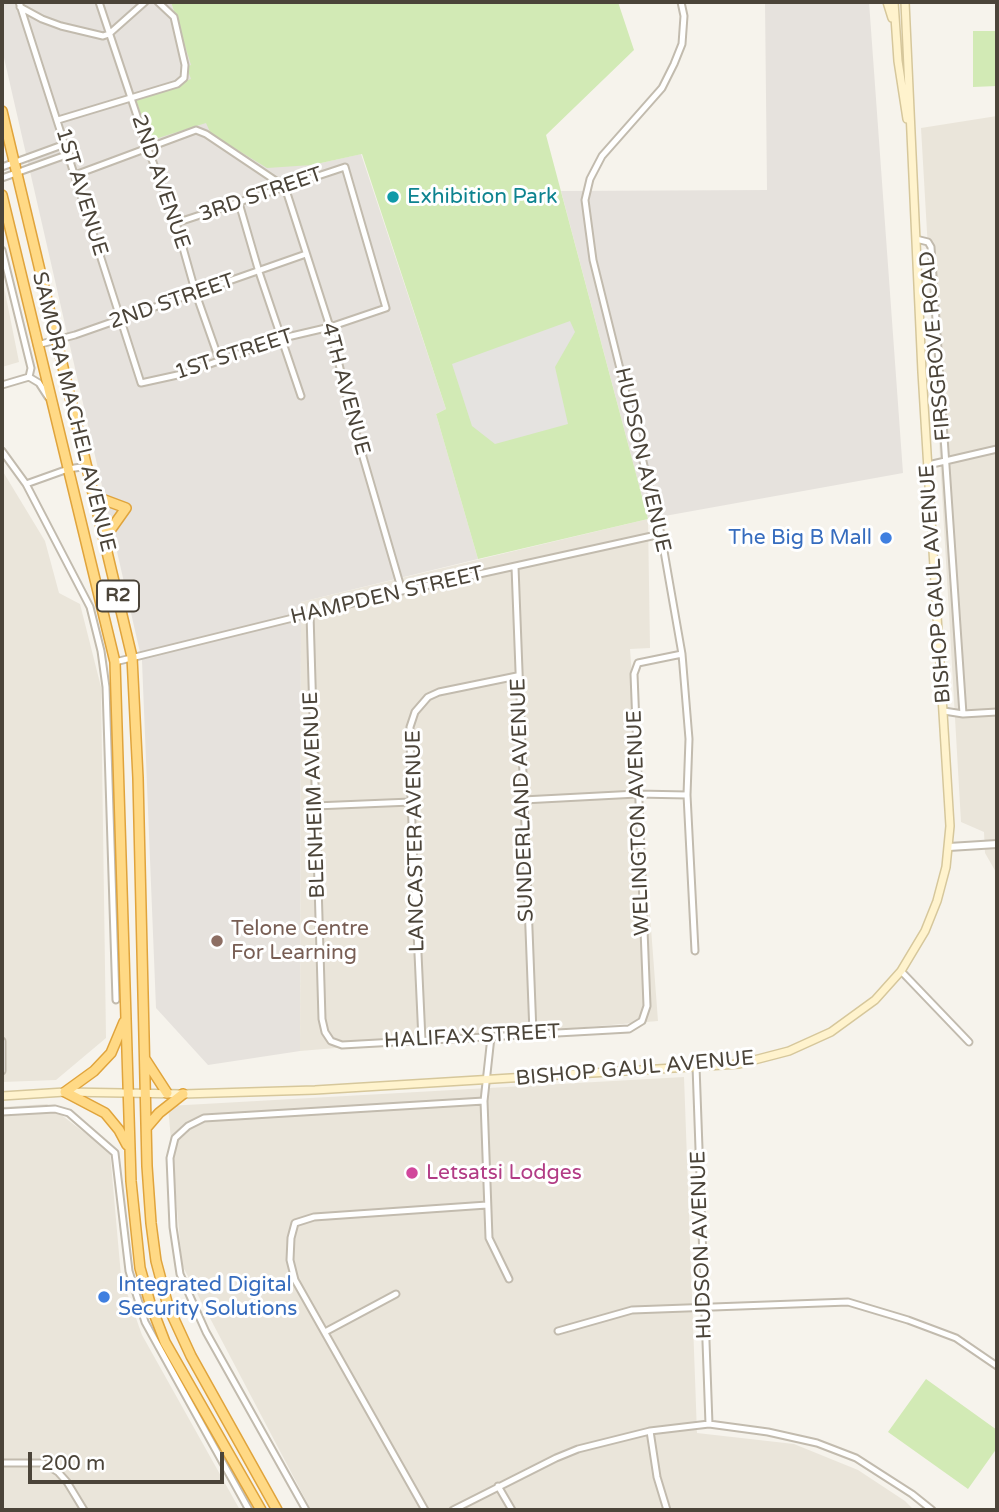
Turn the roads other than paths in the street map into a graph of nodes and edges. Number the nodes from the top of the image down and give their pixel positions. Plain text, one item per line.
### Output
1 (99, 2) edge
2 (145, 2) edge
3 (158, 2) edge
4 (681, 2) edge
5 (887, 2) edge
6 (894, 2) edge
7 (905, 2) edge
8 (913, 2) edge
9 (20, 4) edge
10 (906, 21) junction
11 (109, 34) junction
12 (897, 39) junction
13 (132, 97) junction
14 (2, 111) edge
15 (58, 120) junction
16 (910, 140) junction
17 (65, 144) junction
18 (148, 149) junction
19 (69, 154) junction
20 (2, 167) edge
21 (15, 167) junction
22 (345, 167) joint
23 (75, 175) junction
24 (2, 178) edge
25 (285, 187) junction
26 (2, 195) edge
27 (239, 203) junction
28 (176, 223) junction
29 (916, 239) junction
30 (2, 250) edge
31 (306, 254) junction
32 (259, 272) junction
33 (196, 294) junction
34 (120, 319) junction
35 (330, 327) junction
36 (283, 338) junction
37 (55, 340) junction
38 (37, 345) junction
39 (219, 362) junction
40 (29, 377) junction
41 (141, 383) joint
42 (2, 385) edge
43 (301, 396) dead end
44 (51, 402) junction
45 (997, 449) edge
46 (2, 451) edge
47 (946, 461) junction
48 (928, 465) junction
49 (88, 466) junction
50 (68, 470) junction
51 (26, 484) junction
52 (94, 496) junction
53 (661, 534) junction
54 (104, 539) junction
55 (515, 567) junction
56 (402, 592) junction
57 (310, 614) junction
58 (682, 654) junction
59 (132, 657) junction
60 (115, 662) junction
61 (517, 676) junction
62 (944, 711) junction
63 (997, 712) edge
64 (963, 714) junction
65 (637, 794) junction
66 (687, 795) junction
67 (523, 800) junction
68 (411, 802) junction
69 (315, 806) junction
70 (997, 844) edge
71 (949, 846) junction
72 (695, 951) dead end
73 (901, 971) junction
74 (116, 1000) dead end
75 (126, 1017) junction
76 (322, 1019) joint
77 (637, 1026) joint
78 (533, 1033) junction
79 (491, 1037) junction
80 (422, 1040) junction
81 (2, 1041) edge
82 (969, 1042) dead end
83 (144, 1058) junction
84 (696, 1066) junction
85 (2, 1070) edge
86 (486, 1081) junction
87 (129, 1091) junction
88 (65, 1092) junction
89 (145, 1092) junction
90 (167, 1093) junction
91 (183, 1094) junction
92 (2, 1096) edge
93 (484, 1101) junction
94 (2, 1112) edge
95 (147, 1127) junction
96 (129, 1149) junction
97 (487, 1205) junction
98 (509, 1279) dead end
99 (396, 1294) dead end
100 (704, 1306) junction
101 (558, 1331) dead end
102 (326, 1332) junction
103 (997, 1366) edge
104 (709, 1424) junction
105 (650, 1431) junction
106 (2, 1463) edge
107 (498, 1486) junction
108 (83, 1510) edge
109 (249, 1510) edge
110 (261, 1510) edge
111 (277, 1510) edge
112 (306, 1510) edge
113 (425, 1510) edge
114 (453, 1510) edge
115 (512, 1510) edge
116 (667, 1510) edge
117 (932, 1510) edge

1 - 11 street, 2ND AVENUE
2 - 11 street
3 - 13 street
4 - 53 street, HUDSON AVENUE
5 - 12 main road
6 - 12 main road, BISHOP GAUL AVENUE
7 - 10 main road, BISHOP GAUL AVENUE
8 - 10 main road
9 - 11 street
9 - 15 street, 1ST AVENUE
10 - 16 main road, BISHOP GAUL AVENUE
11 - 13 street, 2ND AVENUE
12 - 16 main road, BISHOP GAUL AVENUE
13 - 15 street
13 - 18 street, 2ND AVENUE
14 - 21 highway, SAMORA MACHEL AVENUE / R2
15 - 17 street, 1ST AVENUE
16 - 29 main road, BISHOP GAUL AVENUE
17 - 19 street, 1ST AVENUE
17 - 21 street
18 - 23 street
18 - 25 street
18 - 28 street, 2ND AVENUE
19 - 21 street
19 - 23 street, 1ST AVENUE
20 - 21 street
21 - 24 street
21 - 37 highway, SAMORA MACHEL AVENUE / R2
22 - 25 street, 3RD STREET
22 - 35 street, 1ST STREET
23 - 34 street, 1ST AVENUE
25 - 27 street, 3RD STREET
25 - 31 street, 4TH AVENUE
26 - 38 highway, SAMORA MACHEL AVENUE / R2
27 - 28 street, 3RD STREET
27 - 32 street
28 - 33 street, 2ND AVENUE
29 - 47 street, FIRSGROVE ROAD
29 - 48 main road, BISHOP GAUL AVENUE
30 - 40 street
31 - 32 street, 2ND STREET
31 - 35 street, 4TH AVENUE
32 - 33 street, 2ND STREET
32 - 36 street
33 - 34 street, 2ND STREET
33 - 39 street, 2ND AVENUE
34 - 37 street, 2ND STREET
34 - 41 street, 1ST AVENUE
35 - 36 street, 1ST STREET
35 - 56 street, 4TH AVENUE
36 - 39 street, 1ST STREET
36 - 43 street
37 - 38 street, 2ND STREET
37 - 49 highway, SAMORA MACHEL AVENUE / R2
38 - 44 highway, SAMORA MACHEL AVENUE / R2
39 - 41 street, 1ST STREET
40 - 42 street
40 - 44 street
44 - 50 highway, SAMORA MACHEL AVENUE / R2
45 - 47 street
46 - 51 street
47 - 48 street
47 - 64 street, FIRSGROVE ROAD
48 - 62 main road, BISHOP GAUL AVENUE
49 - 50 street
49 - 52 highway, SAMORA MACHEL AVENUE / R2
50 - 51 street
50 - 60 highway, SAMORA MACHEL AVENUE / R2
51 - 74 street
52 - 54 highway, SAMORA MACHEL AVENUE / R2
52 - 54 highway
53 - 55 street, HAMPDEN STREET
53 - 58 street, HUDSON AVENUE
54 - 59 highway, SAMORA MACHEL AVENUE / R2
55 - 56 street, HAMPDEN STREET
55 - 61 street, SUNDERLAND AVENUE
56 - 57 street, HAMPDEN STREET
57 - 59 street, HAMPDEN STREET
57 - 69 street, BLENHEIM AVENUE
58 - 65 street, WELINGTON AVENUE
58 - 66 street, HUDSON AVENUE
59 - 60 street, HAMPDEN STREET
59 - 83 highway, SAMORA MACHEL AVENUE / R2
60 - 75 highway, SAMORA MACHEL AVENUE / R2
61 - 67 street, SUNDERLAND AVENUE
61 - 68 street, LANCASTER AVENUE
62 - 64 street
62 - 71 main road, BISHOP GAUL AVENUE
63 - 64 street
65 - 66 street
65 - 67 street
65 - 77 street, WELINGTON AVENUE
66 - 72 street, HUDSON AVENUE
67 - 78 street, SUNDERLAND AVENUE
68 - 69 street
68 - 80 street, LANCASTER AVENUE
69 - 76 street, BLENHEIM AVENUE
70 - 71 street
71 - 73 main road, BISHOP GAUL AVENUE
73 - 82 street
73 - 84 main road, BISHOP GAUL AVENUE
75 - 87 highway, SAMORA MACHEL AVENUE / R2
75 - 88 highway
76 - 80 street, HALIFAX STREET
77 - 78 street, HALIFAX STREET
78 - 79 street, HALIFAX STREET
79 - 80 street, HALIFAX STREET
79 - 86 street
81 - 85 street
83 - 89 highway, SAMORA MACHEL AVENUE / R2
83 - 90 highway
84 - 86 main road, BISHOP GAUL AVENUE
84 - 100 street, HUDSON AVENUE
86 - 91 main road, BISHOP GAUL AVENUE
86 - 93 street
87 - 88 main road, BISHOP GAUL AVENUE
87 - 89 main road, BISHOP GAUL AVENUE
87 - 96 highway, R2
88 - 92 main road, BISHOP GAUL AVENUE
88 - 96 highway
89 - 90 main road, BISHOP GAUL AVENUE
89 - 95 highway, R2
90 - 91 main road, BISHOP GAUL AVENUE
91 - 95 highway
93 - 97 street
93 - 112 street
94 - 109 street
95 - 111 highway, R2
96 - 110 highway, R2
97 - 98 street
97 - 102 street
99 - 102 street
100 - 101 street
100 - 103 street
100 - 104 street, HUDSON AVENUE
102 - 113 street
104 - 105 street
104 - 117 street
105 - 107 street
105 - 116 street
106 - 108 street
107 - 114 street
107 - 115 street

